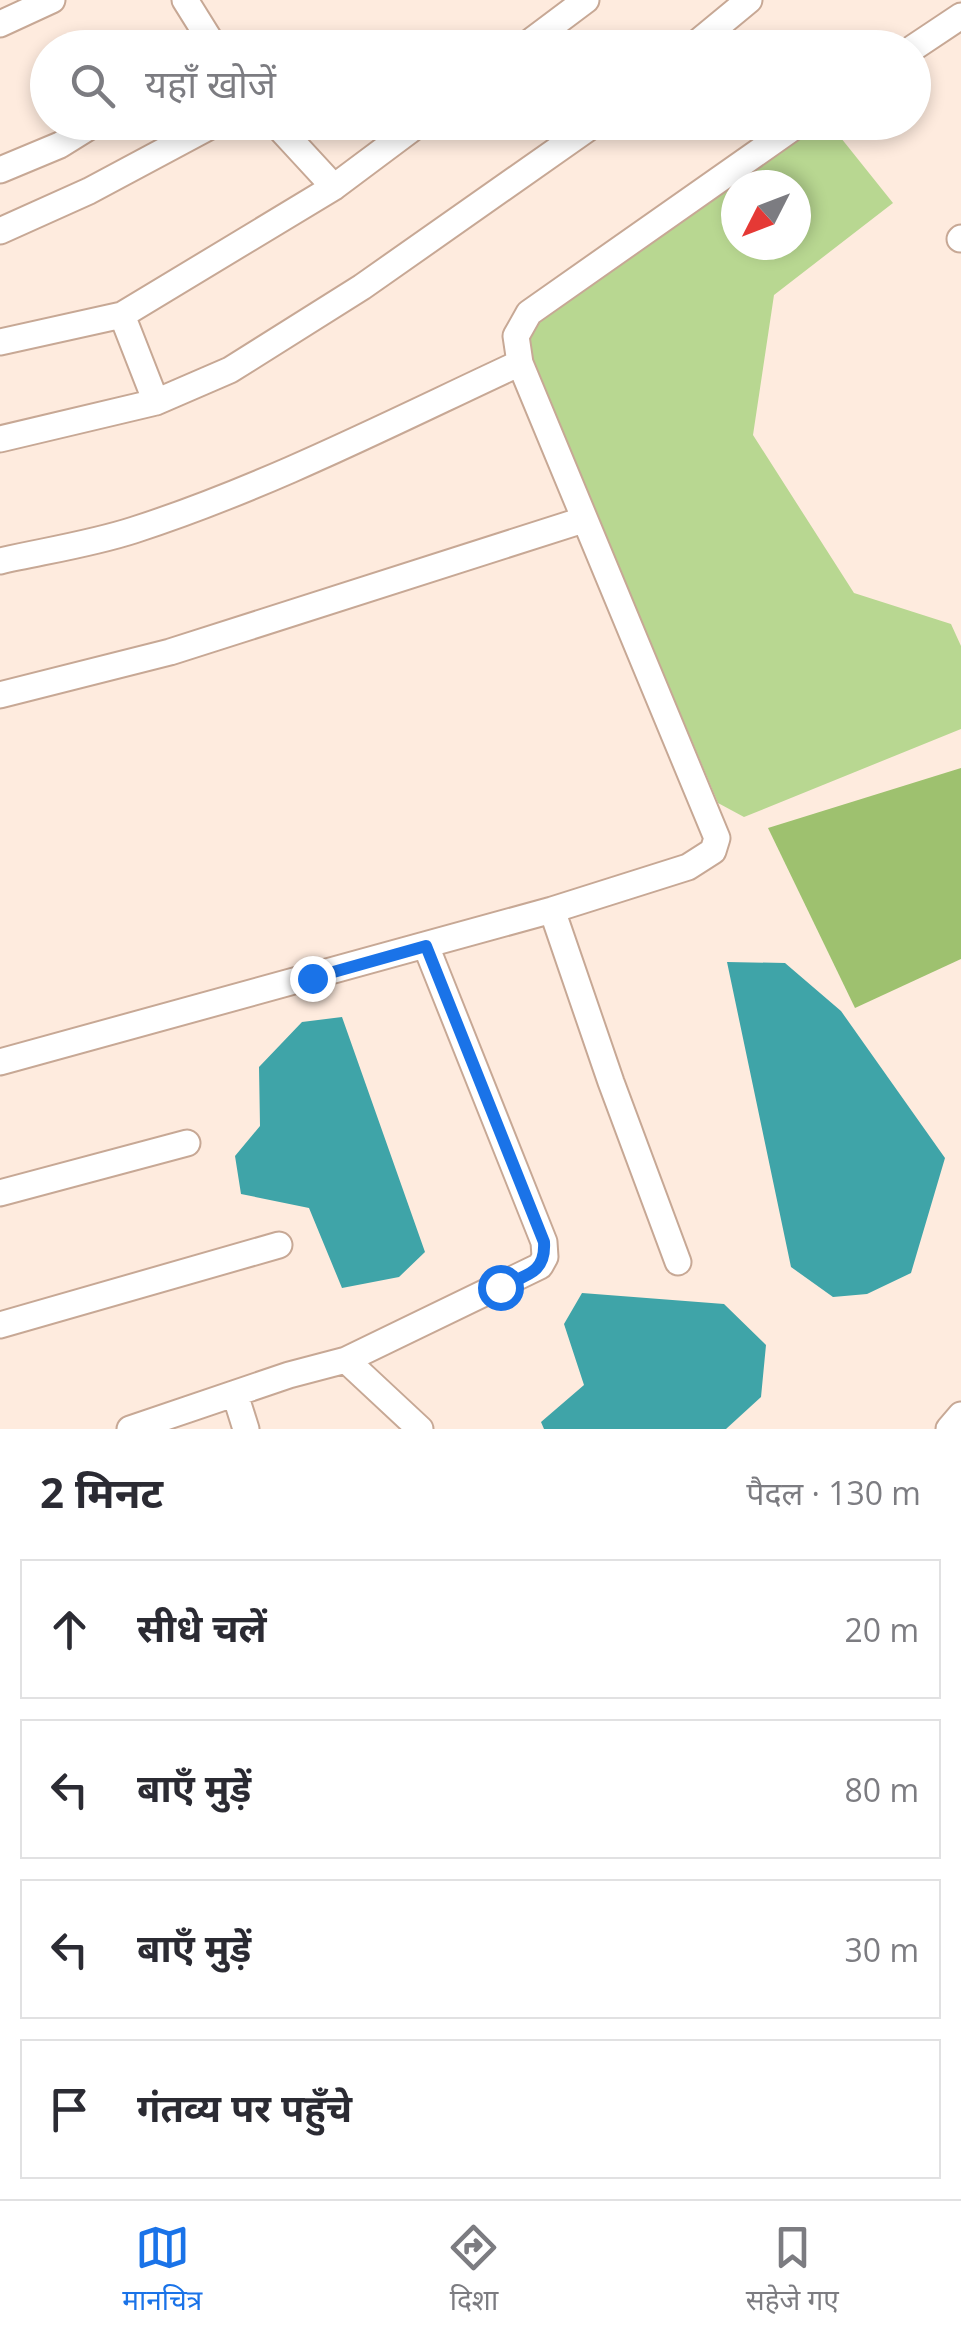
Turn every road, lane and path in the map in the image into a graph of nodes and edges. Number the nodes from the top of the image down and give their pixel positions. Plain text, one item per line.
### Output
1 (52, 0) edge
2 (184, 0) edge
3 (586, 0) edge
4 (749, 0) edge
5 (961, 16) edge
6 (0, 24) edge
7 (204, 30) edge
8 (546, 30) edge
9 (713, 30) edge
10 (931, 36) edge
11 (68, 140) edge
12 (184, 140) edge
13 (291, 140) edge
14 (396, 140) edge
15 (571, 140) edge
16 (775, 140) edge
17 (0, 170) edge
18 (334, 187) junction
19 (0, 231) edge
20 (122, 315) junction
21 (0, 342) edge
22 (520, 363) junction
23 (156, 402) junction
24 (0, 439) edge
25 (583, 520) junction
26 (0, 562) edge
27 (0, 696) edge
28 (552, 910) junction
29 (426, 946) junction
30 (0, 1062) edge
31 (187, 1144) dead end
32 (0, 1193) edge
33 (279, 1246) dead end
34 (678, 1262) dead end
35 (0, 1324) edge
36 (346, 1360) junction
37 (235, 1394) junction
38 (961, 1415) edge
39 (130, 1429) edge
40 (246, 1429) edge
41 (420, 1429) edge
42 (949, 1429) edge

1 - 6 street
2 - 7 street
3 - 8 street
4 - 9 street
5 - 10 street
11 - 17 street
12 - 19 street
13 - 18 street
14 - 18 street
15 - 23 street
16 - 22 street
18 - 20 street
20 - 21 street
20 - 23 street
22 - 25 street
22 - 26 street
23 - 24 street
25 - 27 street
25 - 28 street
28 - 29 street
28 - 34 street
29 - 30 street
29 - 36 street
31 - 32 street
33 - 35 street
36 - 37 street
36 - 41 street
37 - 39 street
37 - 40 street
38 - 42 street

